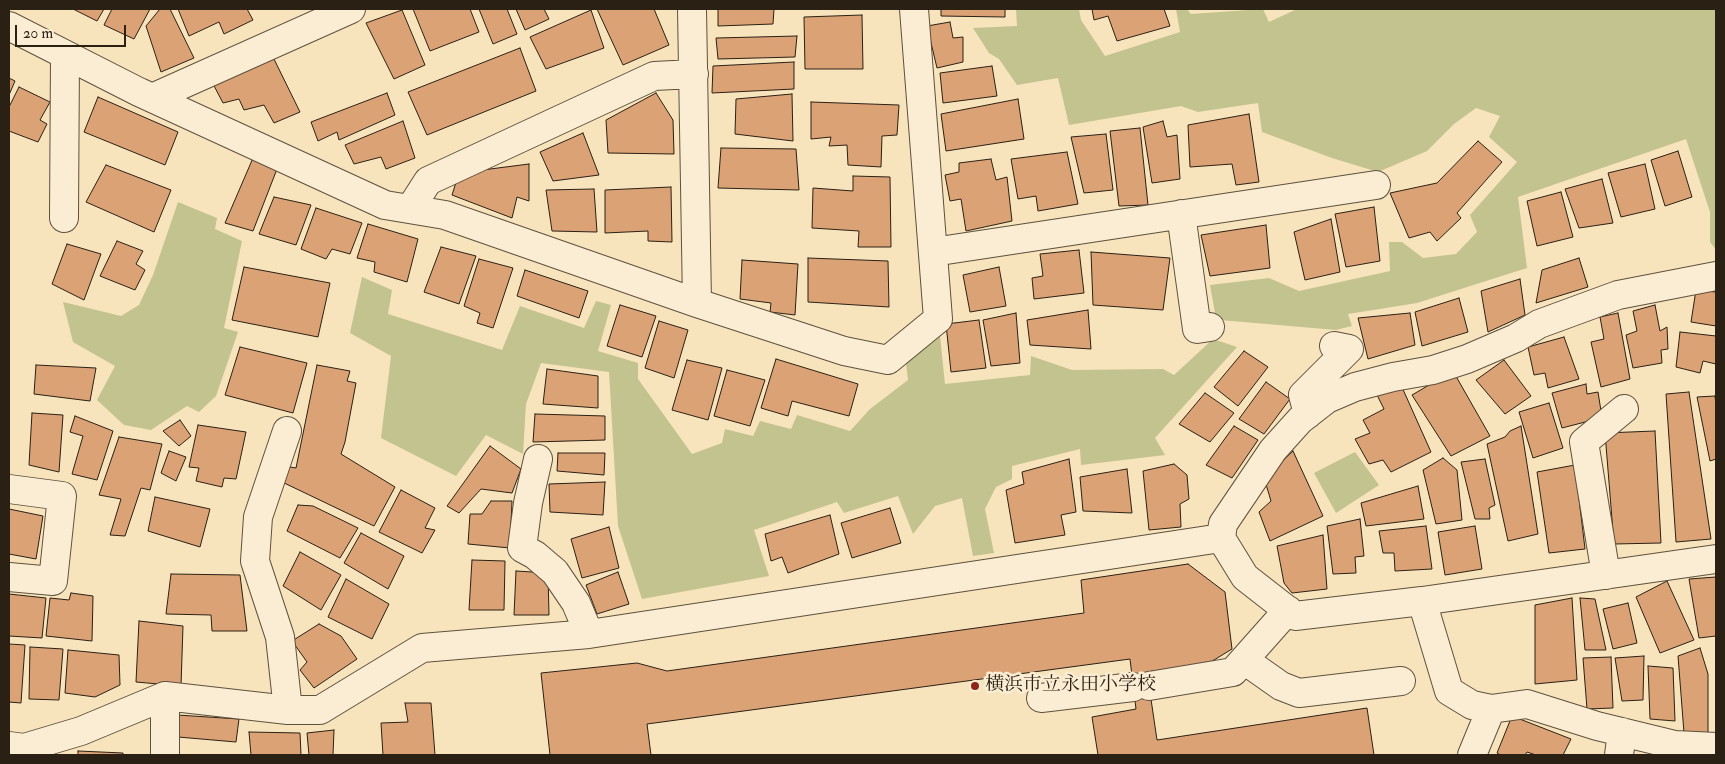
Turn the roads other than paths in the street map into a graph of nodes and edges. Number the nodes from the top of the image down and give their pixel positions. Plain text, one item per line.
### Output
1 (351, 9) edge
2 (692, 9) edge
3 (914, 9) edge
4 (9, 26) edge
5 (65, 54) junction
6 (694, 74) junction
7 (152, 98) junction
8 (1376, 184) dead end
9 (410, 209) junction
10 (1181, 214) junction
11 (64, 218) dead end
12 (933, 252) junction
13 (1716, 276) edge
14 (697, 303) junction
15 (1210, 328) dead end
16 (1334, 346) dead end
17 (1624, 409) dead end
18 (1308, 414) junction
19 (287, 431) dead end
20 (538, 460) dead end
21 (9, 490) edge
22 (1221, 538) junction
23 (1716, 559) edge
24 (1606, 575) junction
25 (9, 577) edge
26 (1422, 601) junction
27 (1288, 610) junction
28 (589, 634) junction
29 (1244, 660) junction
30 (1402, 681) dead end
31 (165, 696) junction
32 (1041, 698) dead end
33 (1491, 709) junction
34 (288, 710) junction
35 (1620, 744) edge
36 (1716, 747) edge
37 (18, 750) edge
38 (164, 755) edge
39 (1472, 755) edge

1 - 7 street
2 - 6 street
3 - 12 street
4 - 5 street
5 - 7 street
5 - 11 street
6 - 9 street
6 - 14 street
7 - 9 street
8 - 10 street
9 - 14 street
10 - 12 street
10 - 15 street
12 - 14 street
13 - 18 street
16 - 18 street
17 - 24 street
18 - 22 street
19 - 34 street
20 - 28 street
21 - 25 street
22 - 27 street
22 - 28 street
23 - 24 street
24 - 26 street
26 - 27 street
26 - 33 street
27 - 29 street
28 - 34 street
29 - 30 street
29 - 32 street
31 - 34 street
31 - 37 street
31 - 38 street
33 - 35 street
33 - 39 street
35 - 36 street

